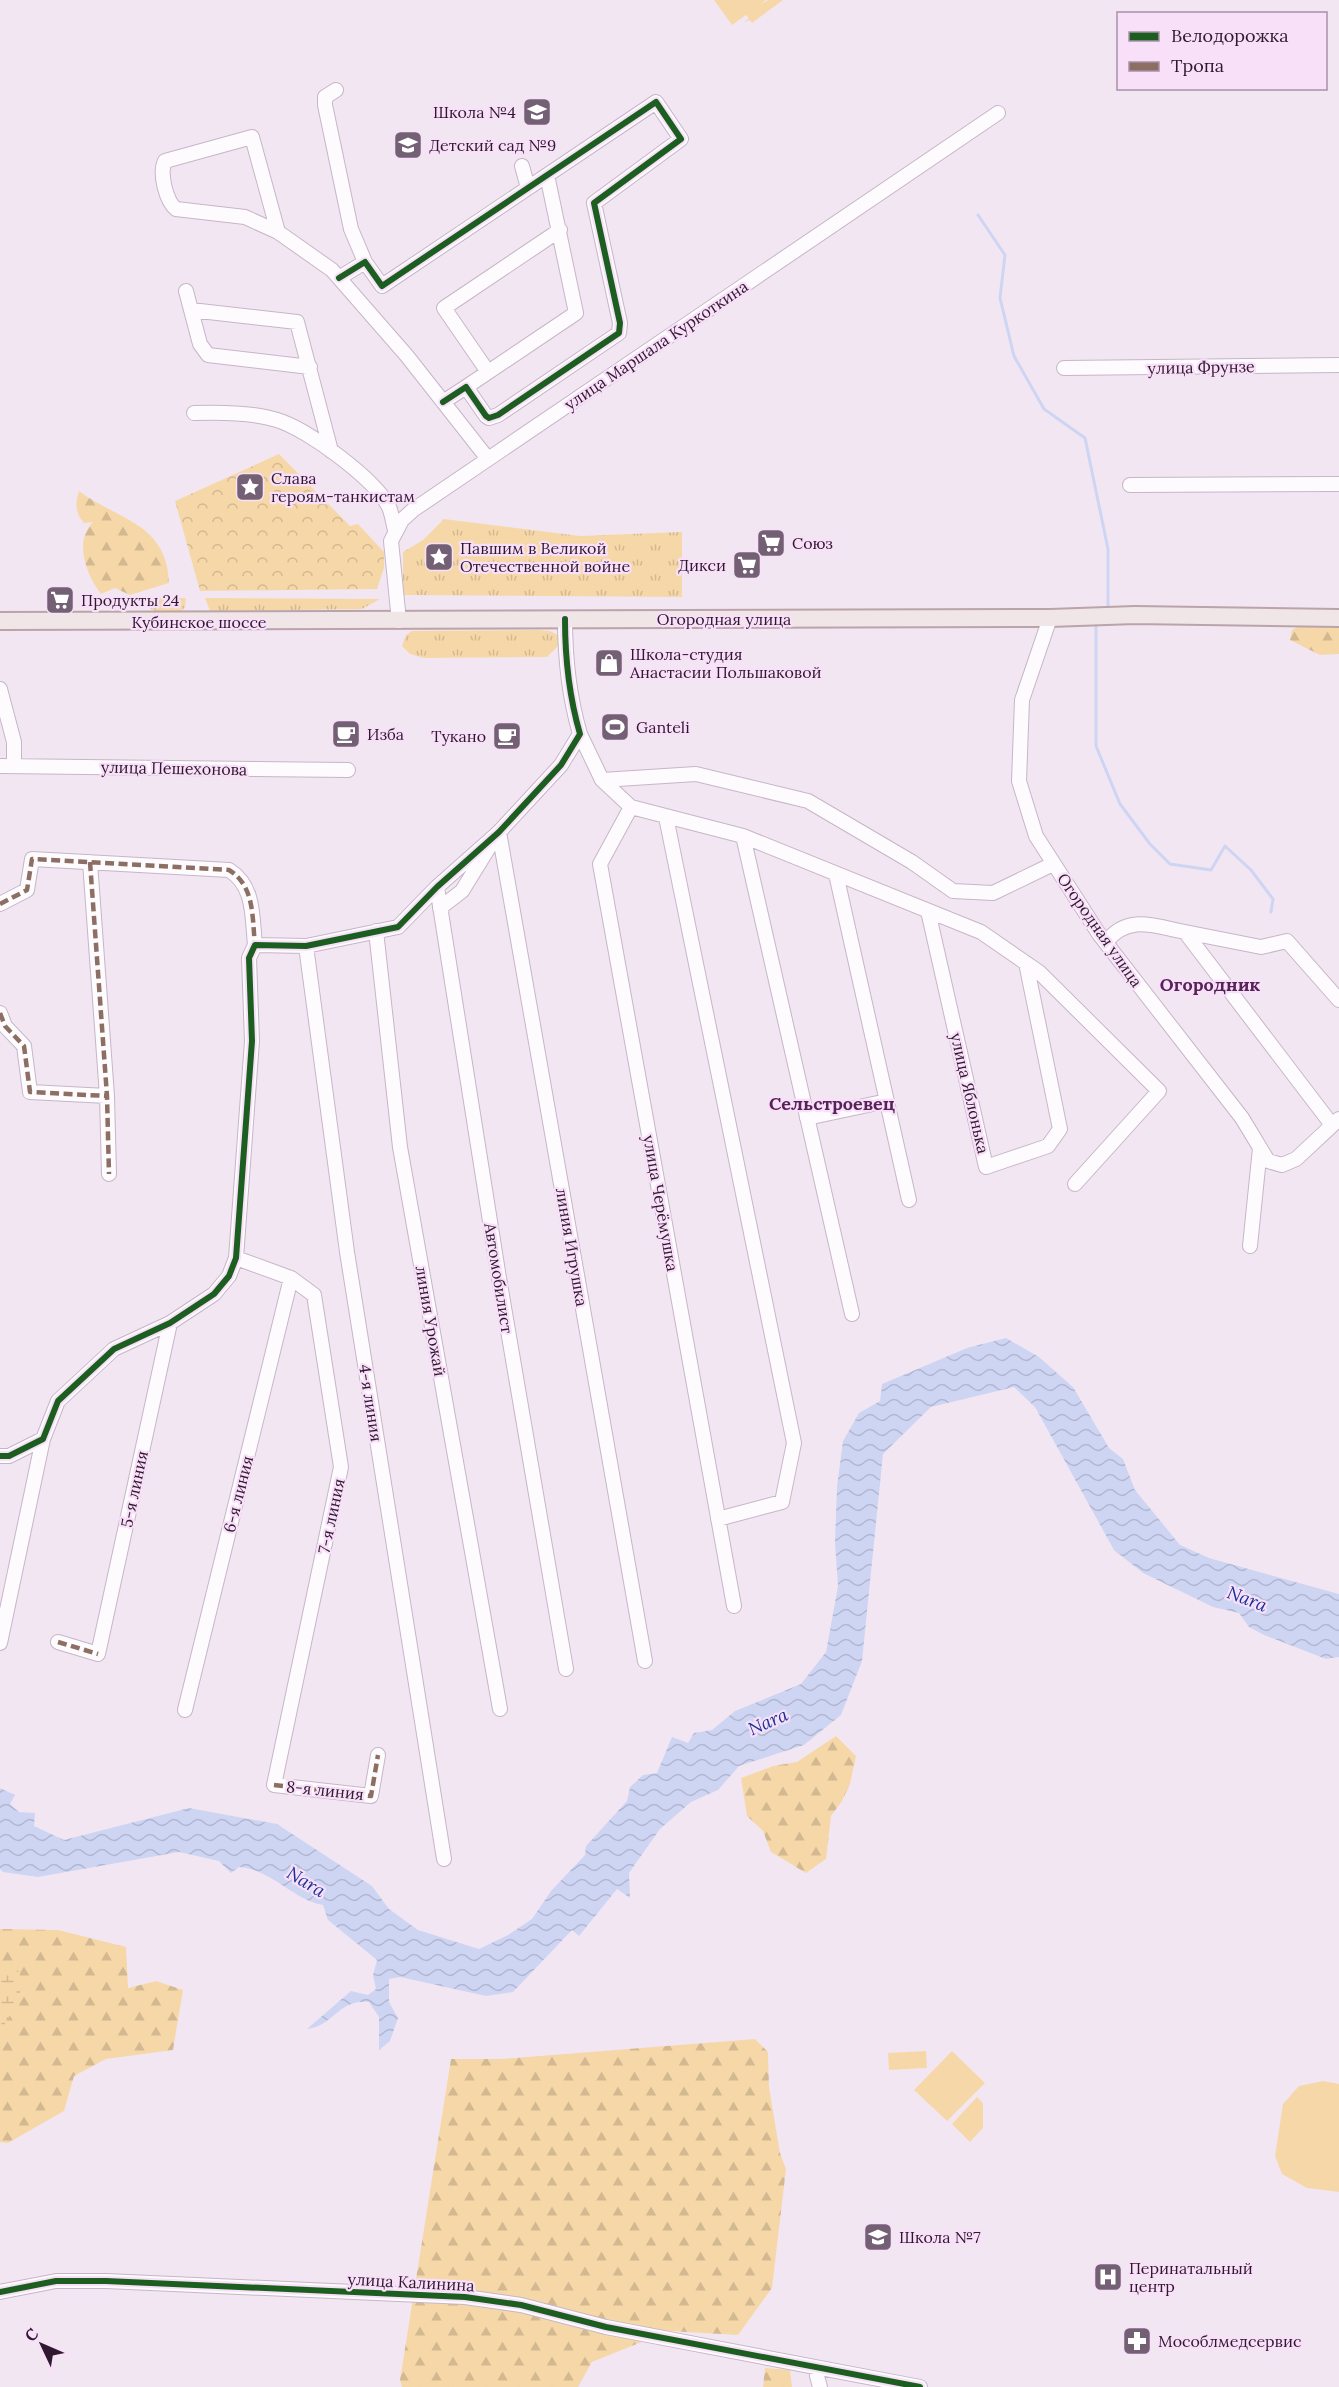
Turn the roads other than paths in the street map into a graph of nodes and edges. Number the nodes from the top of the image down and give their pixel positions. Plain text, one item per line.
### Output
1 (336, 90) dead end
2 (998, 113) dead end
3 (522, 166) dead end
4 (547, 175) junction
5 (528, 188) junction
6 (560, 230) junction
7 (278, 232) junction
8 (365, 262) junction
9 (339, 278) junction
10 (186, 291) dead end
11 (191, 310) junction
12 (1339, 365) edge
13 (310, 367) junction
14 (1064, 368) dead end
15 (488, 372) junction
16 (466, 387) junction
17 (443, 402) junction
18 (194, 412) dead end
19 (331, 451) junction
20 (488, 459) junction
21 (1339, 484) edge
22 (1130, 485) dead end
23 (395, 530) junction
24 (1050, 618) junction
25 (1339, 618) edge
26 (565, 619) junction
27 (0, 621) edge
28 (399, 621) junction
29 (0, 689) edge
30 (580, 734) junction
31 (7, 766) edge
32 (348, 770) dead end
33 (602, 780) junction
34 (631, 807) junction
35 (666, 817) junction
36 (499, 832) junction
37 (743, 836) junction
38 (90, 862) junction
39 (1053, 864) junction
40 (836, 874) junction
41 (437, 887) junction
42 (0, 904) edge
43 (440, 908) junction
44 (928, 911) junction
45 (376, 931) junction
46 (1185, 932) junction
47 (1106, 942) junction
48 (255, 945) junction
49 (306, 946) junction
50 (1026, 963) junction
51 (1339, 1000) edge
52 (0, 1013) edge
53 (107, 1096) junction
54 (887, 1101) junction
55 (807, 1118) junction
56 (1335, 1122) edge
57 (1260, 1148) junction
58 (109, 1174) dead end
59 (1075, 1184) dead end
60 (909, 1200) dead end
61 (1250, 1246) dead end
62 (236, 1258) junction
63 (291, 1278) junction
64 (852, 1314) dead end
65 (171, 1323) junction
66 (43, 1439) junction
67 (0, 1456) edge
68 (718, 1519) junction
69 (734, 1606) dead end
70 (58, 1642) dead end
71 (0, 1643) edge
72 (645, 1661) dead end
73 (566, 1669) dead end
74 (500, 1709) dead end
75 (185, 1710) dead end
76 (378, 1755) dead end
77 (274, 1785) joint
78 (444, 1859) dead end
79 (0, 2292) edge
80 (819, 2368) junction
81 (898, 2385) edge
82 (820, 2387) edge
83 (920, 2387) edge

1 - 8 street
2 - 20 street, улица Маршала Куркоткина
3 - 5 street
4 - 5 street
4 - 6 street
4 - 16 street
5 - 8 street
6 - 15 street
6 - 15 street
7 - 7 street
7 - 9 street
8 - 9 street
9 - 17 street
10 - 11 street
11 - 13 street
11 - 13 street
12 - 14 street, улица Фрунзе
13 - 19 street
15 - 16 street
16 - 17 street
17 - 20 street
18 - 19 street
19 - 23 street
20 - 23 street, улица Маршала Куркоткина
21 - 22 street
23 - 28 street
24 - 25 main road, Огородная улица
24 - 26 main road, Огородная улица
24 - 39 street, Огородная улица
26 - 28 main road, Огородная улица
26 - 30 street
27 - 28 main road, Кубинское шоссе
29 - 31 street
30 - 33 street
30 - 36 street
31 - 32 street, улица Пешехонова
33 - 34 street
33 - 39 street
34 - 35 street
34 - 68 street, улица Черёмушка
35 - 37 street
35 - 68 street
36 - 41 street
36 - 43 street
36 - 72 street, линия Игрушка
37 - 40 street
37 - 55 street
38 - 42 street
38 - 48 street
38 - 53 street
39 - 47 street, Огородная улица
40 - 44 street
40 - 54 street
41 - 43 street, Автомобилист
41 - 45 street
43 - 73 street, Автомобилист
44 - 50 street
44 - 50 street, улица Яблонька
45 - 49 street
45 - 74 street, линия Урожай
46 - 47 street
46 - 51 street
46 - 56 street
47 - 57 street, Огородная улица
48 - 49 street
48 - 62 street
49 - 78 street, 4-я линия
50 - 59 street
52 - 53 street
53 - 58 street
54 - 55 street
54 - 60 street
55 - 64 street
56 - 57 street, Огородная улица
57 - 61 street
62 - 63 street, 7-я линия
62 - 65 street
63 - 75 street, 6-я линия
63 - 77 street, 7-я линия
65 - 66 street
65 - 70 street, 5-я линия
66 - 67 street
66 - 71 street
68 - 69 street, улица Черёмушка
76 - 77 street, 8-я линия
79 - 80 street, улица Калинина
80 - 81 street, улица Калинина
80 - 82 street
81 - 83 street, улица Калинина

